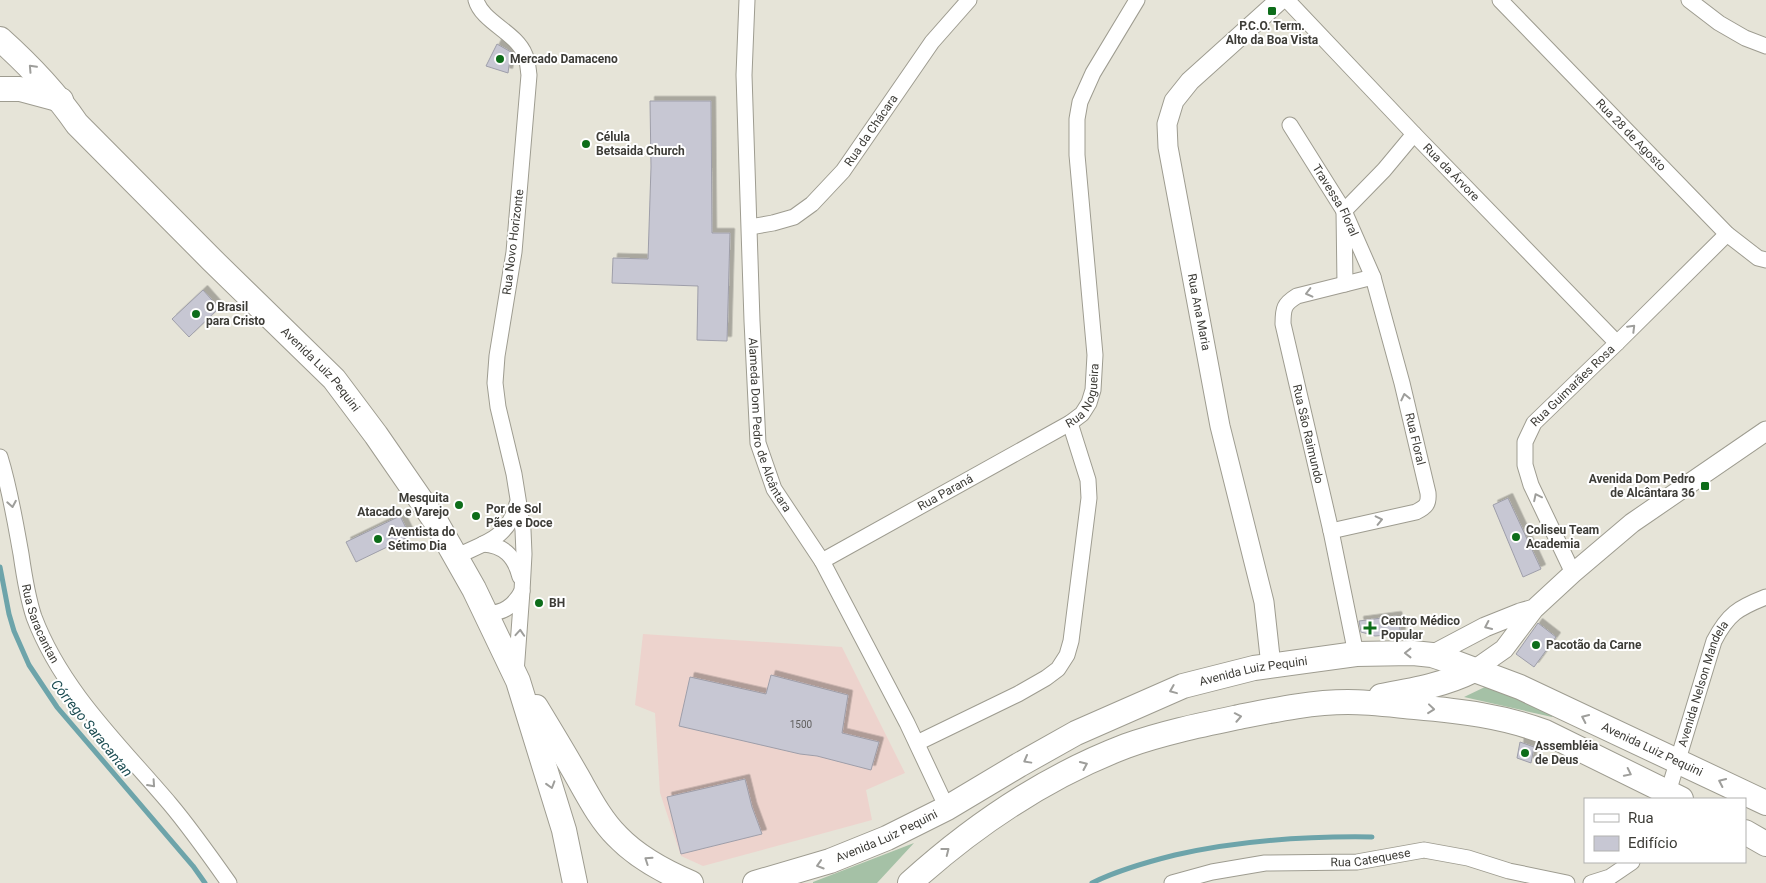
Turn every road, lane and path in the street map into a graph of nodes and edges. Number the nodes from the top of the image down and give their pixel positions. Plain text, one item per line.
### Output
1 (476, 0) edge
2 (747, 0) edge
3 (969, 0) edge
4 (1137, 0) edge
5 (1280, 0) edge
6 (1287, 0) edge
7 (1500, 0) edge
8 (1689, 0) edge
9 (0, 39) edge
10 (1766, 46) edge
11 (0, 89) edge
12 (61, 100) junction
13 (1290, 125) dead end
14 (1414, 134) junction
15 (1344, 211) junction
16 (750, 227) junction
17 (1728, 234) junction
18 (1766, 260) edge
19 (1373, 277) junction
20 (1345, 284) junction
21 (1618, 343) junction
22 (1070, 423) junction
23 (1766, 431) edge
24 (0, 457) edge
25 (518, 502) junction
26 (1331, 532) junction
27 (483, 544) junction
28 (457, 556) junction
29 (822, 561) junction
30 (1573, 573) junction
31 (522, 590) junction
32 (1766, 597) edge
33 (1534, 609) junction
34 (486, 613) junction
35 (1356, 654) junction
36 (1432, 655) junction
37 (1271, 666) junction
38 (1474, 670) junction
39 (517, 678) junction
40 (1347, 702) junction
41 (916, 742) junction
42 (1677, 761) junction
43 (1671, 797) edge
44 (1766, 803) edge
45 (947, 808) junction
46 (1746, 833) edge
47 (1766, 844) edge
48 (569, 851) junction
49 (1631, 863) edge
50 (770, 881) edge
51 (229, 883) edge
52 (566, 883) edge
53 (575, 883) edge
54 (691, 883) edge
55 (910, 883) edge
56 (1172, 883) edge
57 (1567, 883) edge
58 (1591, 883) edge

1 - 25 street, Rua Novo Horizonte
2 - 16 street, Alameda Dom Pedro de Alcântara
3 - 16 street, Rua da Chácara
4 - 22 street, Rua Nogueira
5 - 37 street, Rua Ana Maria
6 - 14 street, Rua da Árvore
7 - 17 street, Rua 28 de Agosto
8 - 10 street
12 -> 9 main road, Avenida Luiz Pequini
11 - 12 main road
12 - 28 main road, Avenida Luiz Pequini
13 - 15 street, Travessa Floral
14 - 15 street
14 - 21 street, Rua da Árvore
15 - 19 street, Travessa Floral
15 - 20 street
16 - 29 street, Alameda Dom Pedro de Alcântara
17 - 18 street, Rua 28 de Agosto
21 -> 17 street, Rua Guimarães Rosa
19 - 20 street, Rua São Raimundo
26 -> 19 street, Rua Floral
20 -> 26 street, Rua São Raimundo
30 -> 21 street, Rua Guimarães Rosa
22 - 29 street, Rua Paraná
22 - 41 street, Rua Nogueira
23 - 30 street
24 -> 51 street, Rua Saracantan
25 - 27 street, Rua Novo Horizonte
25 - 31 street, Rua Novo Horizonte
26 - 35 street, Rua São Raimundo
27 - 28 street, Rua Novo Horizonte
27 - 31 street
28 - 34 main road, Avenida Luiz Pequini
29 - 41 street, Alameda Dom Pedro de Alcântara
30 - 33 street
31 - 34 street
39 -> 31 street, Rua Novo Horizonte
32 - 42 street, Avenida Nelson Mandela
33 -> 36 street
33 - 38 street
34 - 39 main road, Avenida Luiz Pequini
36 -> 35 main road, Avenida Luiz Pequini
35 - 37 main road, Avenida Luiz Pequini
36 - 38 main road, Avenida Luiz Pequini
37 -> 45 main road, Avenida Luiz Pequini
38 - 40 main road
42 -> 38 main road, Avenida Luiz Pequini
39 -> 48 main road, Avenida Luiz Pequini
54 -> 39 main road, Avenida Luiz Pequini
40 -> 43 main road
55 -> 40 main road
41 - 45 street, Alameda Dom Pedro de Alcântara
42 - 43 street, Avenida Nelson Mandela
44 -> 42 main road, Avenida Luiz Pequini
45 -> 50 main road, Avenida Luiz Pequini
46 - 47 main road
48 - 52 main road
48 - 53 main road, Avenida Luiz Pequini
49 - 58 street
56 - 57 street, Rua Catequese

